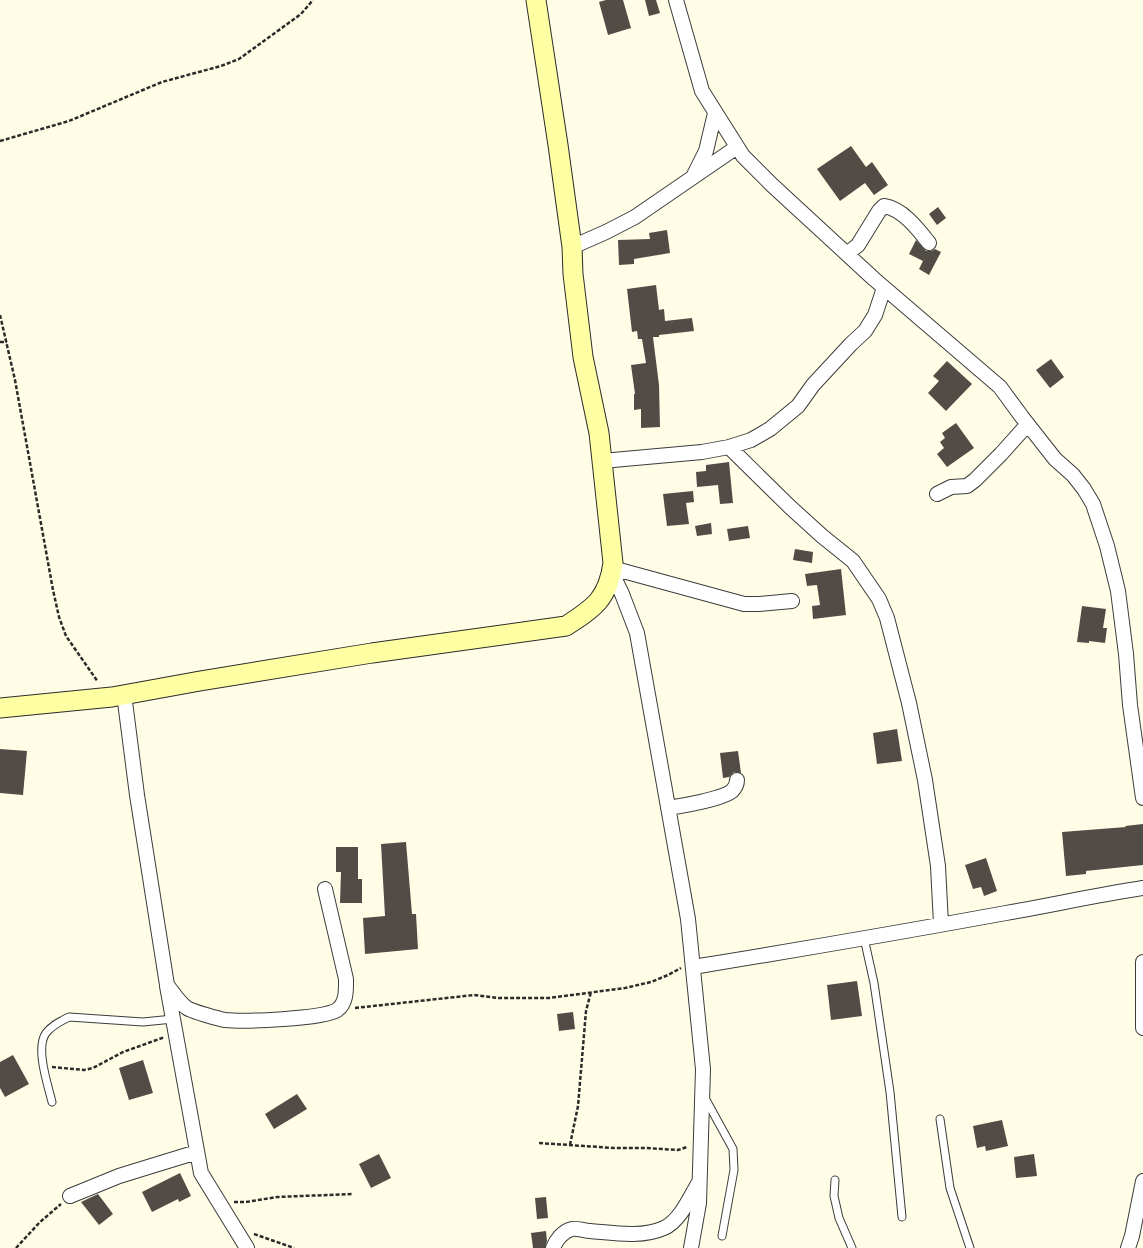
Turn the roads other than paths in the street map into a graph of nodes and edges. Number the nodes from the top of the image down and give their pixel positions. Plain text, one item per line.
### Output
1 (536, 0) edge
2 (676, 0) edge
3 (715, 113) junction
4 (737, 147) junction
5 (693, 177) junction
6 (929, 243) dead end
7 (572, 247) junction
8 (847, 254) junction
9 (884, 288) junction
10 (1027, 425) junction
11 (729, 447) junction
12 (602, 462) junction
13 (937, 494) dead end
14 (612, 570) junction
15 (792, 601) dead end
16 (117, 696) junction
17 (0, 708) edge
18 (737, 780) dead end
19 (1143, 798) edge
20 (668, 808) junction
21 (1143, 888) edge
22 (325, 889) dead end
23 (941, 924) junction
24 (864, 938) junction
25 (1143, 962) edge
26 (692, 964) junction
27 (167, 985) junction
28 (173, 1019) junction
29 (1143, 1028) edge
30 (702, 1093) junction
31 (52, 1102) dead end
32 (940, 1119) dead end
33 (197, 1152) junction
34 (835, 1180) dead end
35 (699, 1181) junction
36 (1143, 1181) edge
37 (70, 1196) road end
38 (902, 1217) dead end
39 (722, 1236) dead end
40 (247, 1248) edge
41 (554, 1248) edge
42 (691, 1248) edge
43 (852, 1248) edge
44 (970, 1248) edge
45 (1128, 1248) edge

1 - 7 street
2 - 3 street
3 - 4 street
3 - 5 street
4 - 5 street
4 - 8 street
5 - 7 street
6 - 8 street
7 - 12 street
8 - 9 street
9 - 10 street
9 - 11 street
10 - 13 street
10 - 19 street
11 - 12 street
11 - 23 street
12 - 14 street
14 - 15 street
14 - 16 street
14 - 20 street
16 - 17 street
16 - 27 street
18 - 20 street
20 - 26 street
21 - 23 street
22 - 27 street
23 - 24 street
24 - 26 street
24 - 38 lane
25 - 29 street
26 - 30 street
27 - 28 street
28 - 31 lane
28 - 33 street
30 - 35 street
30 - 39 lane
32 - 44 lane
33 - 37 street
33 - 40 street
34 - 43 lane
35 - 41 street
35 - 42 street
36 - 45 street

